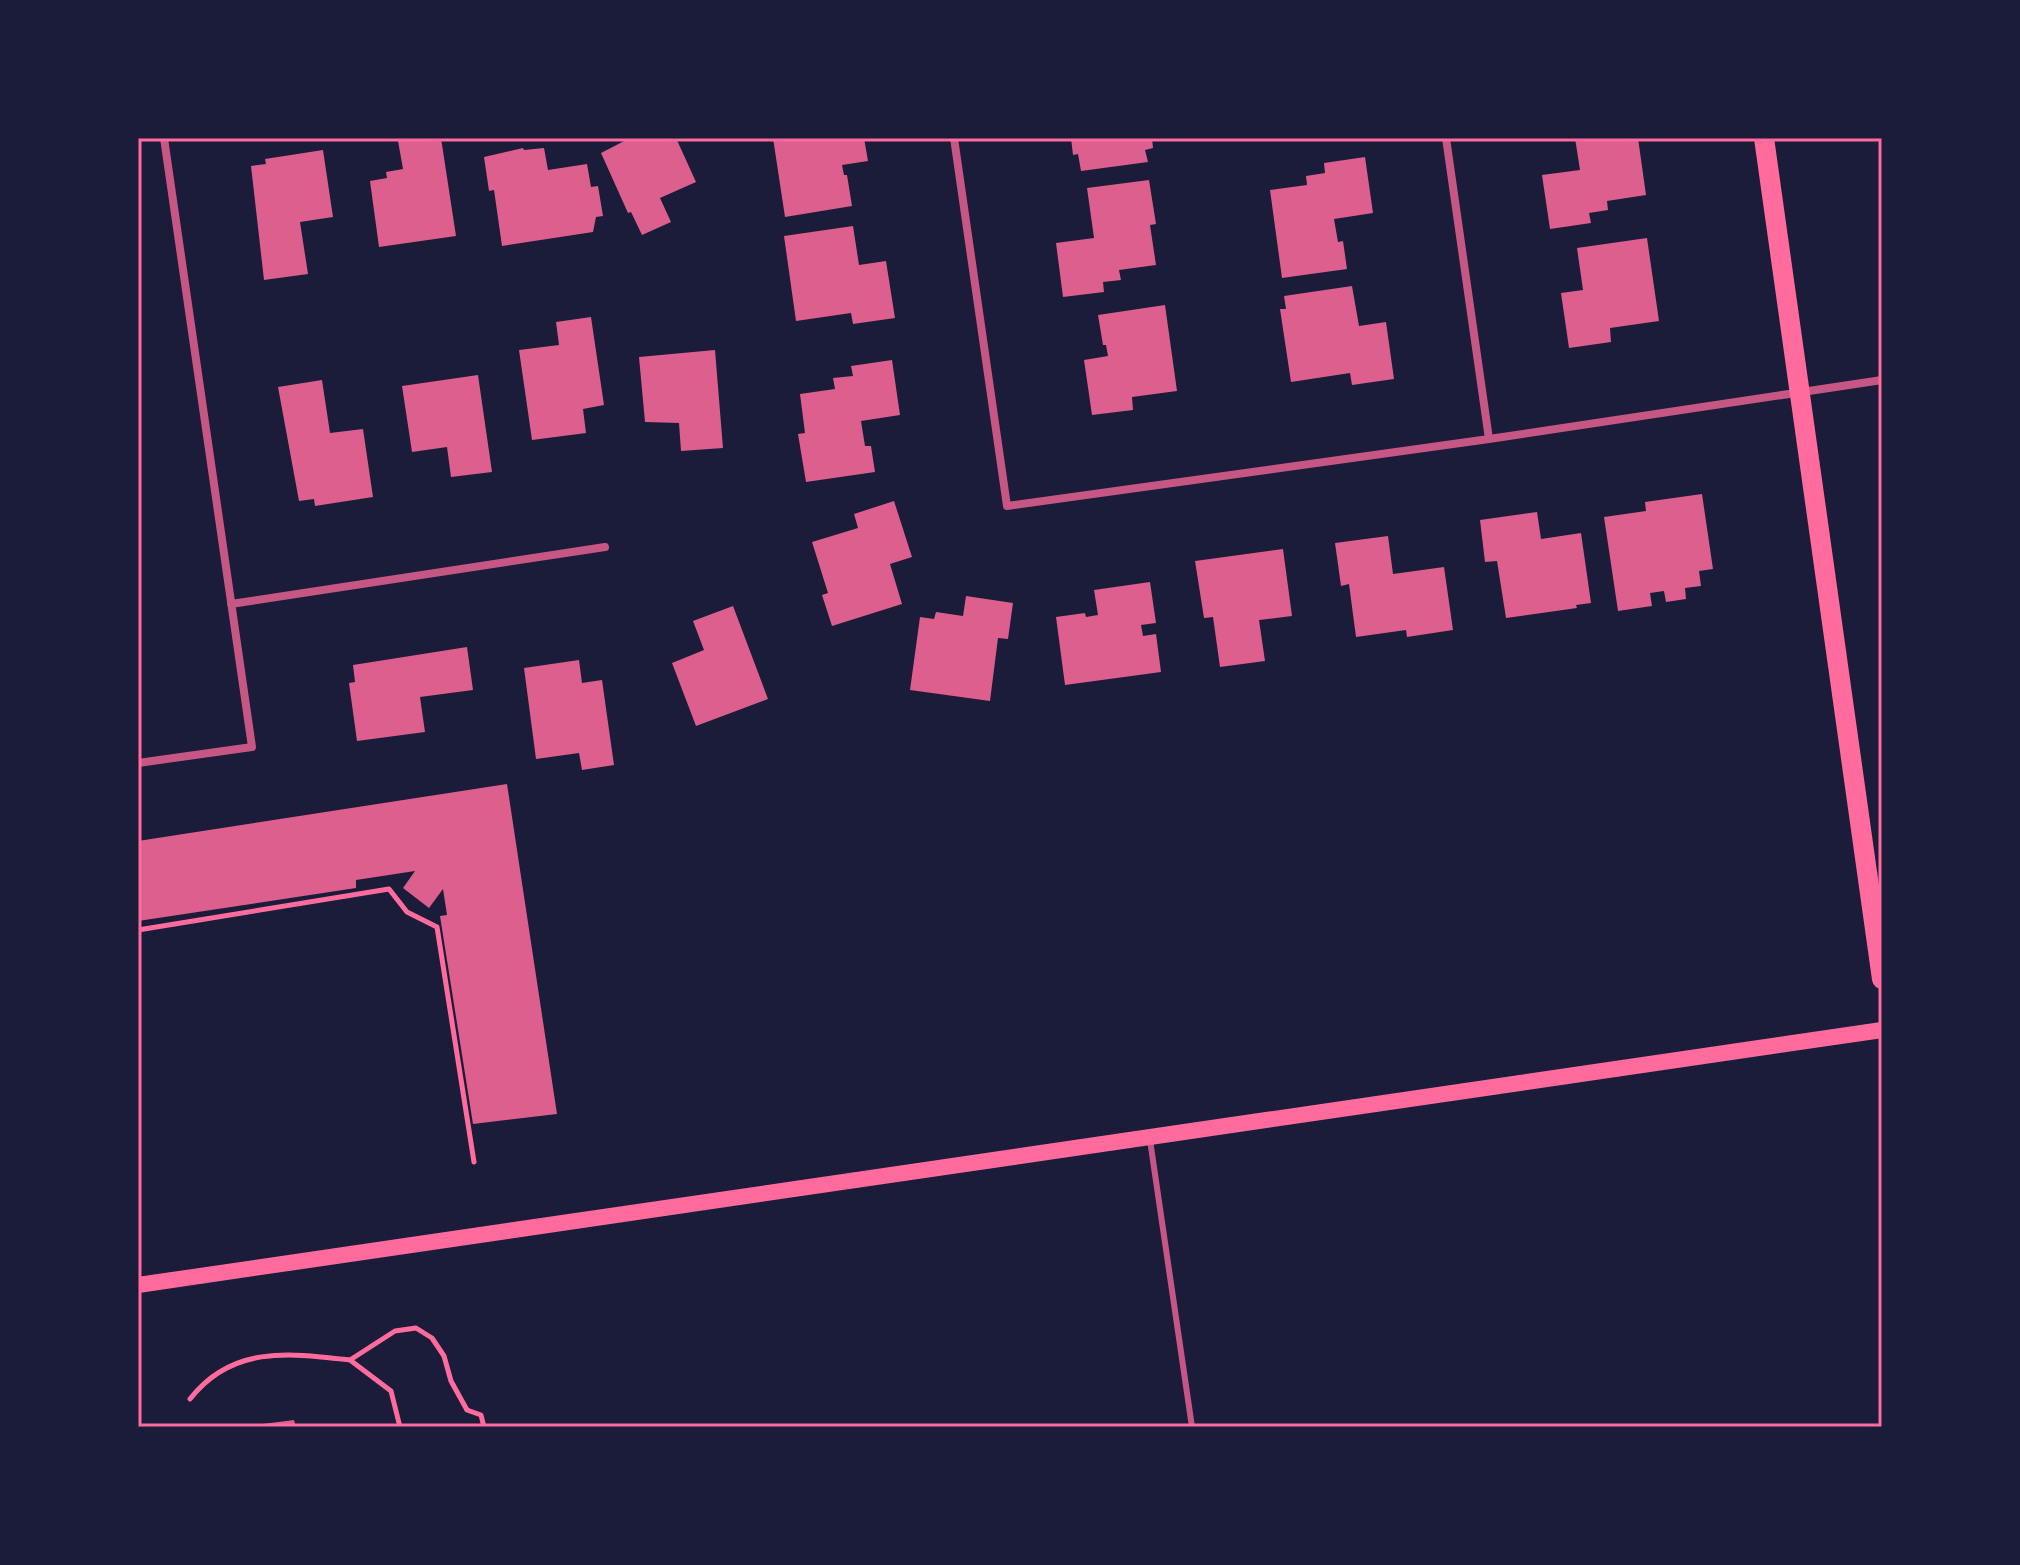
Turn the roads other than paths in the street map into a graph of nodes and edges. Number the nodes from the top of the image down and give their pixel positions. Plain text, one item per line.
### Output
1 (164, 138) edge
2 (954, 138) edge
3 (1446, 138) edge
4 (1764, 138) edge
5 (1882, 380) edge
6 (1800, 394) junction
7 (1489, 439) junction
8 (605, 547) dead end
9 (231, 604) junction
10 (138, 763) edge
11 (1882, 979) edge
12 (1882, 1030) edge
13 (1149, 1137) junction
14 (138, 1285) edge
15 (1192, 1427) edge

1 - 9 street
2 - 7 street
3 - 7 street
4 - 6 main road
5 - 6 street
6 - 7 street
6 - 11 main road
8 - 9 street
9 - 10 street
12 - 13 main road
13 - 14 main road
13 - 15 lane

